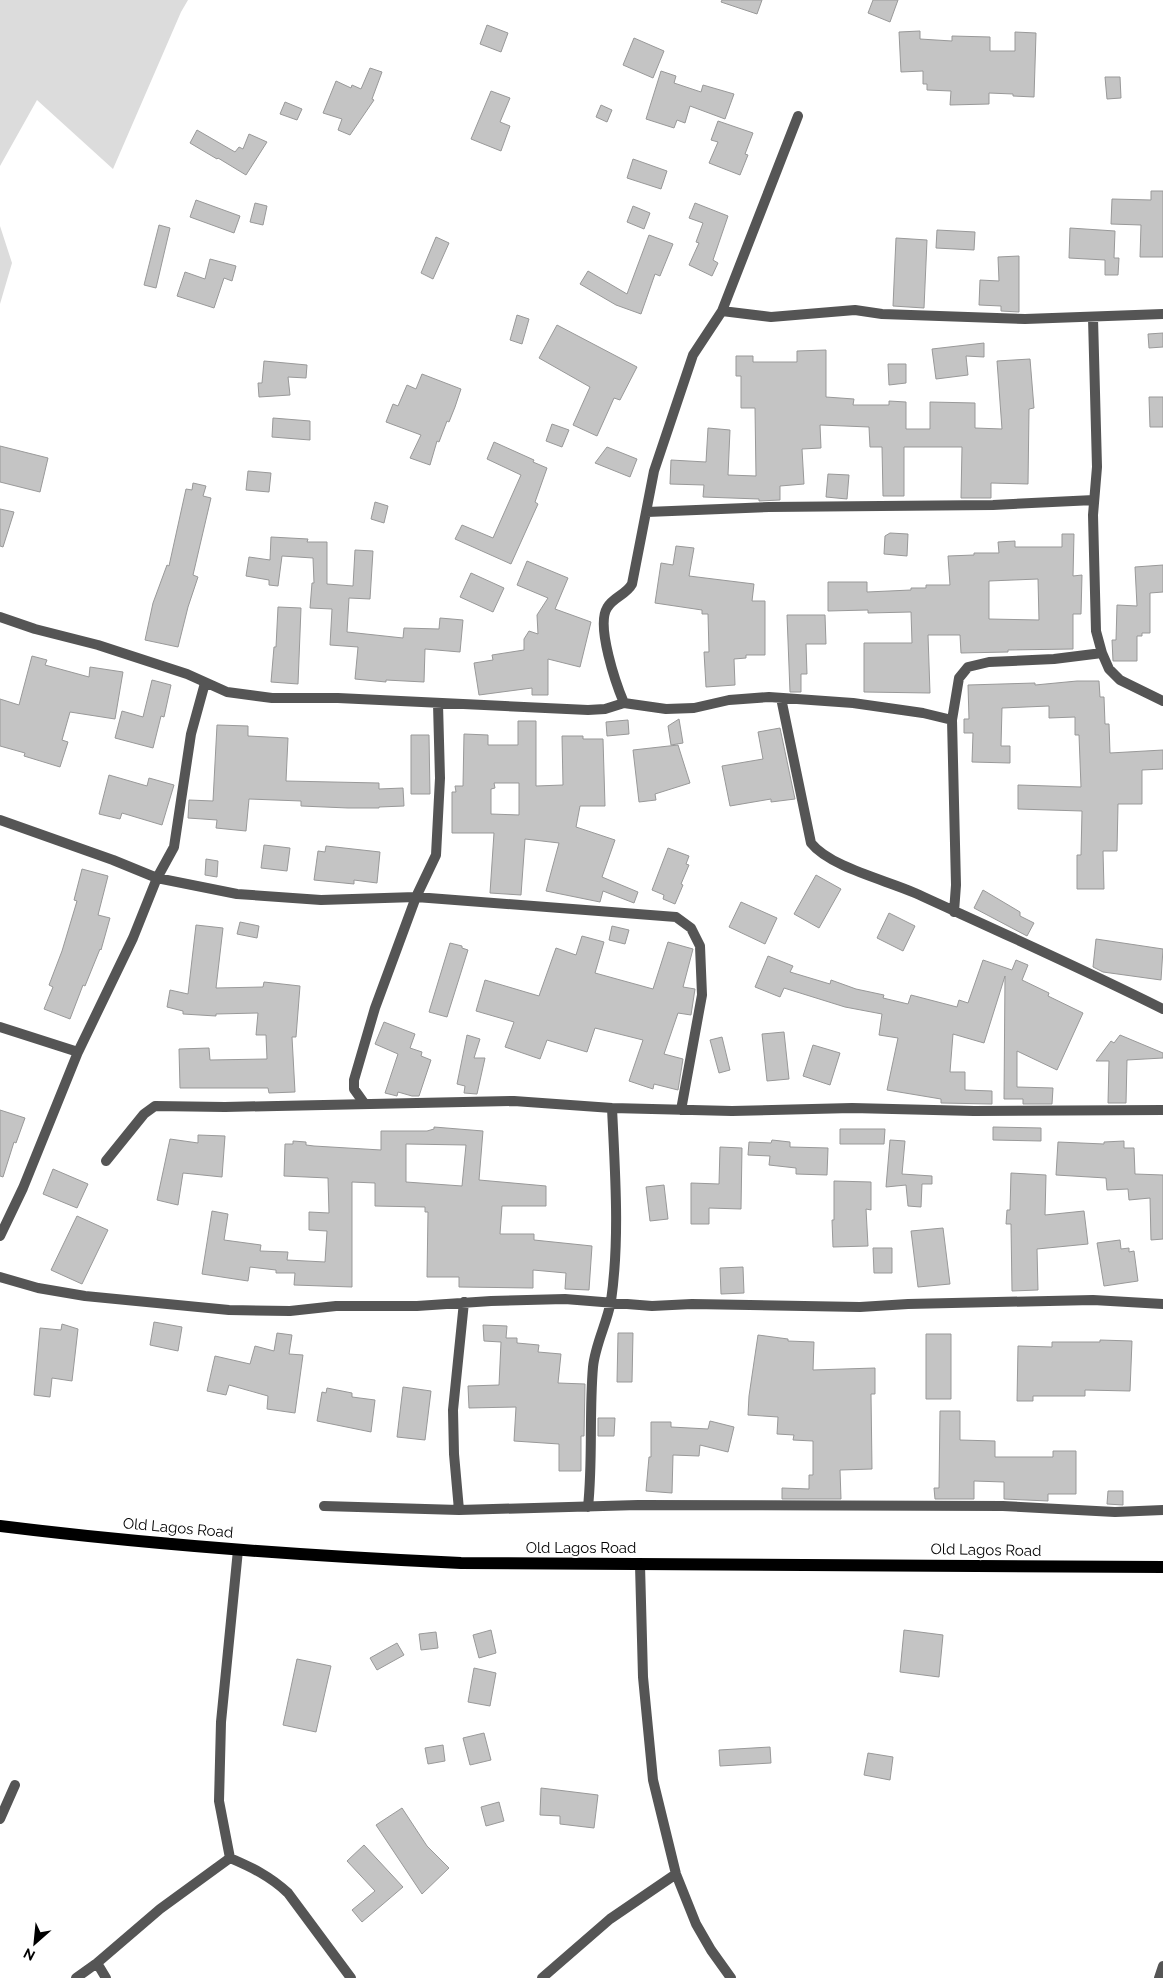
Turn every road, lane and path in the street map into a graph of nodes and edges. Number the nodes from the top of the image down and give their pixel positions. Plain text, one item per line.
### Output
1 (798, 116) dead end
2 (722, 311) junction
3 (1163, 314) edge
4 (1093, 318) junction
5 (1094, 500) junction
6 (647, 512) junction
7 (0, 617) edge
8 (1102, 653) junction
9 (206, 683) junction
10 (781, 698) junction
11 (1163, 702) edge
12 (624, 703) junction
13 (438, 704) junction
14 (952, 720) junction
15 (0, 820) edge
16 (157, 878) junction
17 (416, 896) junction
18 (954, 912) junction
19 (1163, 1009) edge
20 (0, 1027) edge
21 (78, 1052) junction
22 (364, 1103) junction
23 (612, 1108) junction
24 (681, 1110) junction
25 (1163, 1110) edge
26 (106, 1160) dead end
27 (0, 1236) edge
28 (0, 1277) edge
29 (464, 1302) junction
30 (611, 1302) junction
31 (1163, 1304) edge
32 (324, 1506) dead end
33 (588, 1507) junction
34 (459, 1510) junction
35 (1163, 1510) edge
36 (0, 1526) edge
37 (238, 1550) junction
38 (640, 1565) junction
39 (1163, 1567) edge
40 (15, 1785) dead end
41 (0, 1819) edge
42 (230, 1858) junction
43 (676, 1874) junction
44 (97, 1963) junction
45 (1163, 1966) edge
46 (76, 1978) edge
47 (106, 1978) edge
48 (351, 1978) edge
49 (542, 1978) edge
50 (731, 1978) edge
51 (1159, 1978) edge

1 - 2 street
2 - 4 street
2 - 6 street
3 - 4 street
4 - 5 street
5 - 6 street
5 - 8 street
6 - 12 street
7 - 9 street
8 - 11 street
8 - 14 street
9 - 13 street
9 - 16 street
10 - 12 street
10 - 14 street
10 - 18 street
12 - 13 street
13 - 17 street
14 - 18 street
15 - 16 street
16 - 17 street
16 - 21 street
17 - 22 street
17 - 24 street
18 - 19 street
20 - 21 street
21 - 27 street
22 - 23 street
22 - 26 street
23 - 24 street
23 - 30 street
24 - 25 street
28 - 29 street
29 - 30 street
29 - 34 street
30 - 31 street
30 - 33 street
32 - 34 street
33 - 34 street
33 - 35 street
36 - 37 main road, Old Lagos Road
37 - 38 main road, Old Lagos Road
37 - 42 street
38 - 39 main road, Old Lagos Road
38 - 43 street
40 - 41 street
42 - 44 street
42 - 48 street
43 - 49 street
43 - 50 street
44 - 46 street
44 - 47 street
45 - 51 street

